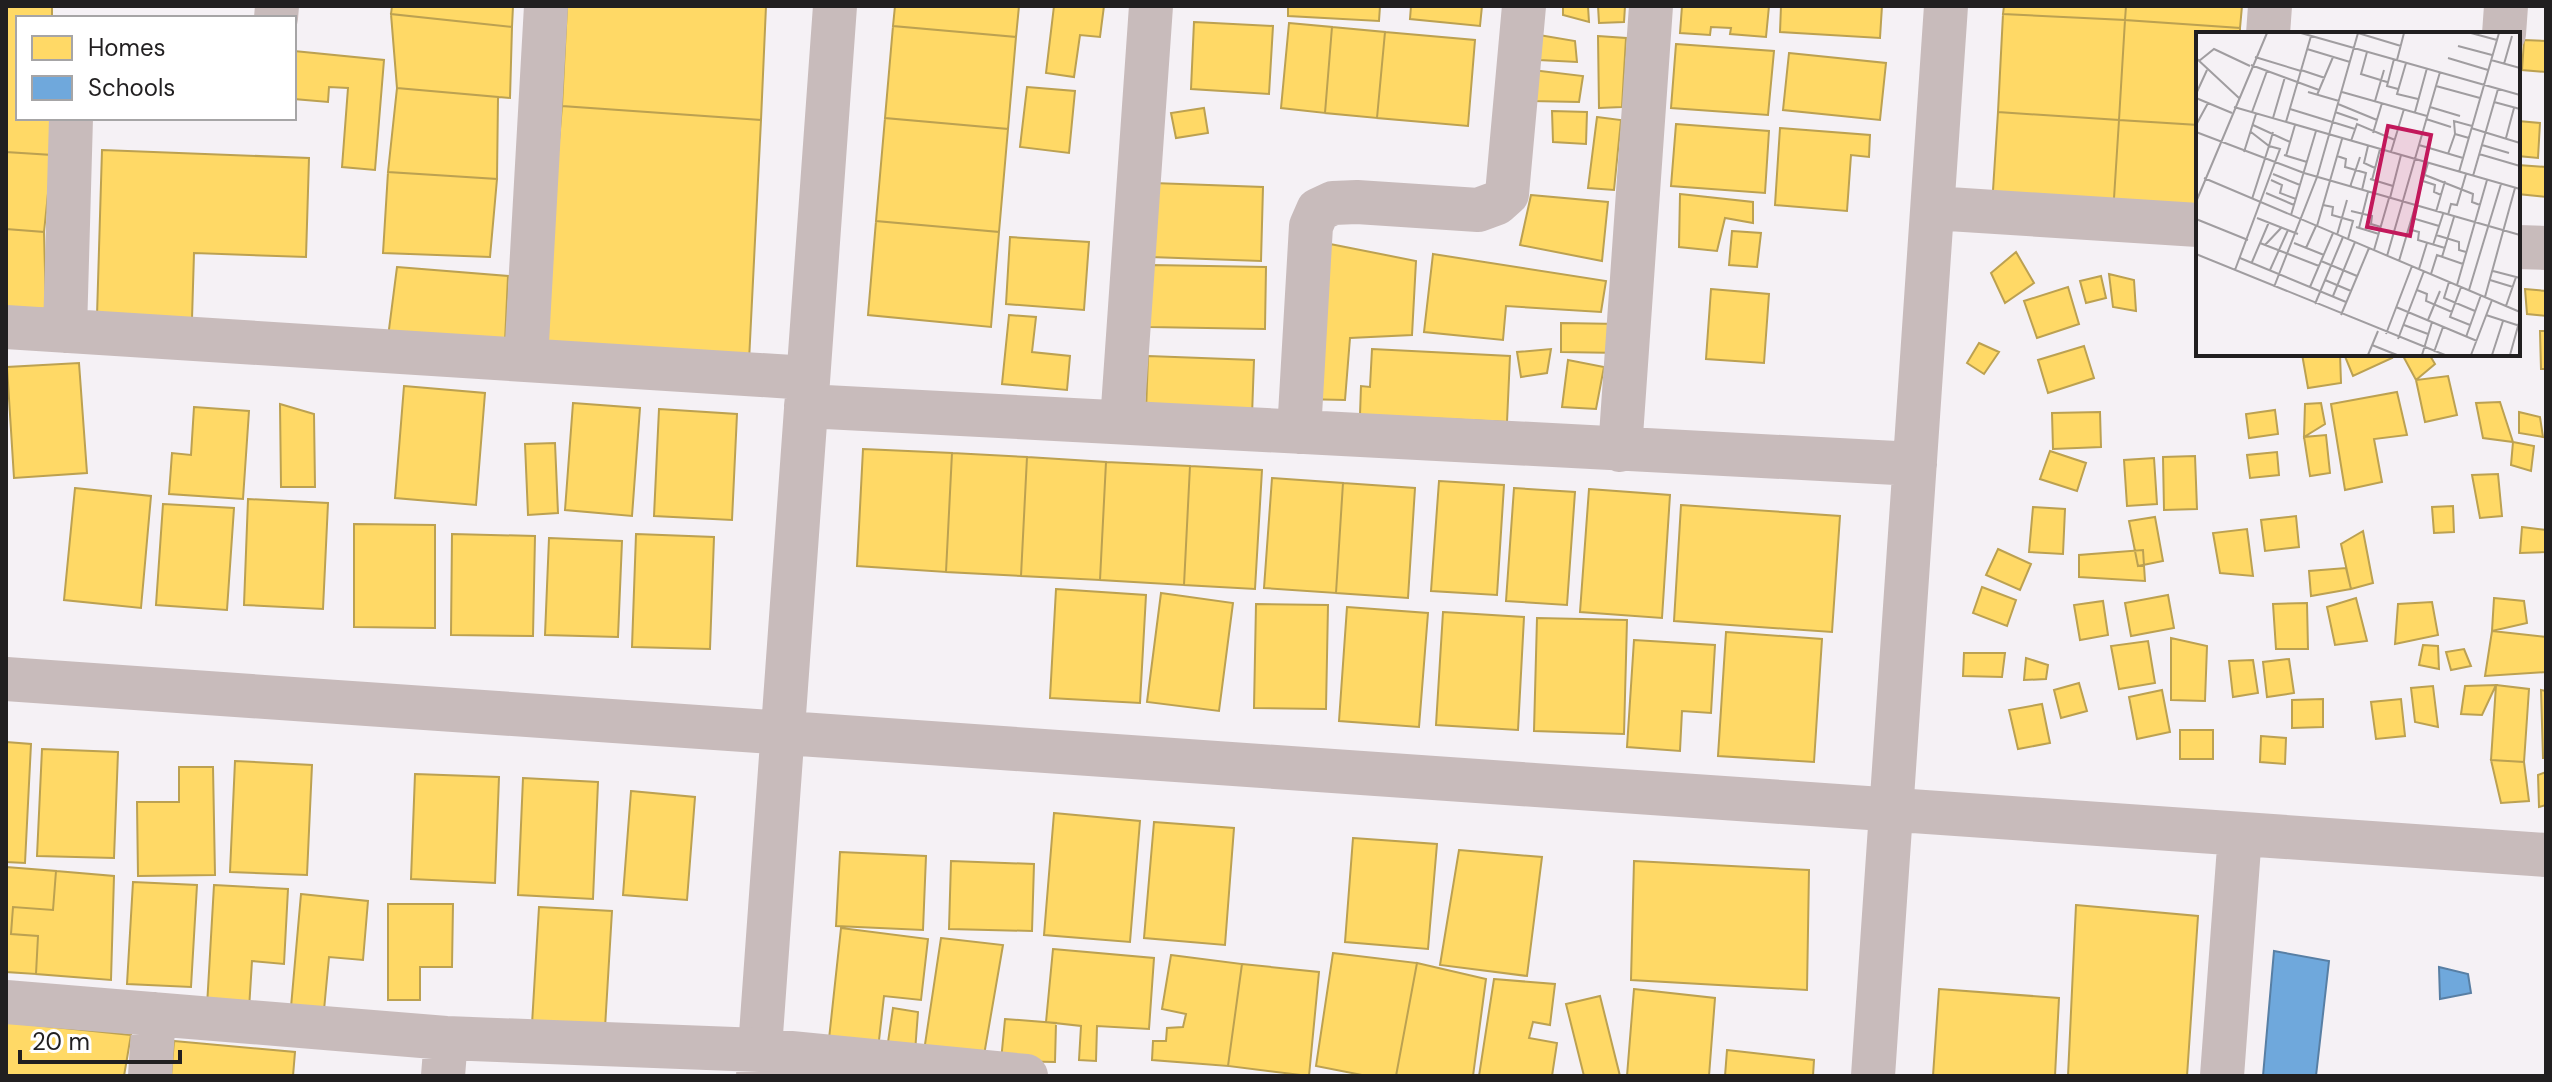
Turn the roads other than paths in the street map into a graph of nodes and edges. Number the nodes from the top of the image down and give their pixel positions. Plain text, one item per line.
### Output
1 (546, 6) edge
2 (835, 6) edge
3 (1151, 6) edge
4 (1524, 6) edge
5 (1651, 6) edge
6 (1946, 6) edge
7 (2270, 6) edge
8 (2506, 6) edge
9 (2268, 32) edge
10 (2504, 32) edge
11 (71, 120) edge
12 (1933, 208) junction
13 (2196, 225) edge
14 (2520, 247) edge
15 (2546, 248) edge
16 (6, 327) edge
17 (65, 331) junction
18 (526, 360) junction
19 (807, 392) junction
20 (1122, 422) junction
21 (1299, 432) junction
22 (1620, 450) junction
23 (1915, 464) junction
24 (6, 679) edge
25 (783, 733) junction
26 (1891, 809) junction
27 (2240, 834) junction
28 (2546, 855) edge
29 (6, 1002) edge
30 (154, 1014) junction
31 (444, 1057) edge
32 (759, 1063) edge
33 (150, 1076) edge
34 (1026, 1076) edge
35 (1873, 1076) edge
36 (2222, 1076) edge

1 - 18 street
2 - 19 street
3 - 20 street
4 - 21 street
5 - 22 street
6 - 12 street
7 - 9 street
8 - 10 street
11 - 17 street
12 - 13 street
12 - 23 street
14 - 15 street
16 - 17 street
17 - 18 street
18 - 19 street
19 - 20 street
19 - 25 street
20 - 21 street
21 - 22 street
22 - 23 street
23 - 26 street
24 - 25 street
25 - 26 street
25 - 32 street
26 - 27 street
26 - 35 street
27 - 28 street
27 - 36 street
29 - 30 street
30 - 31 street
30 - 33 street
31 - 32 street
32 - 34 street

